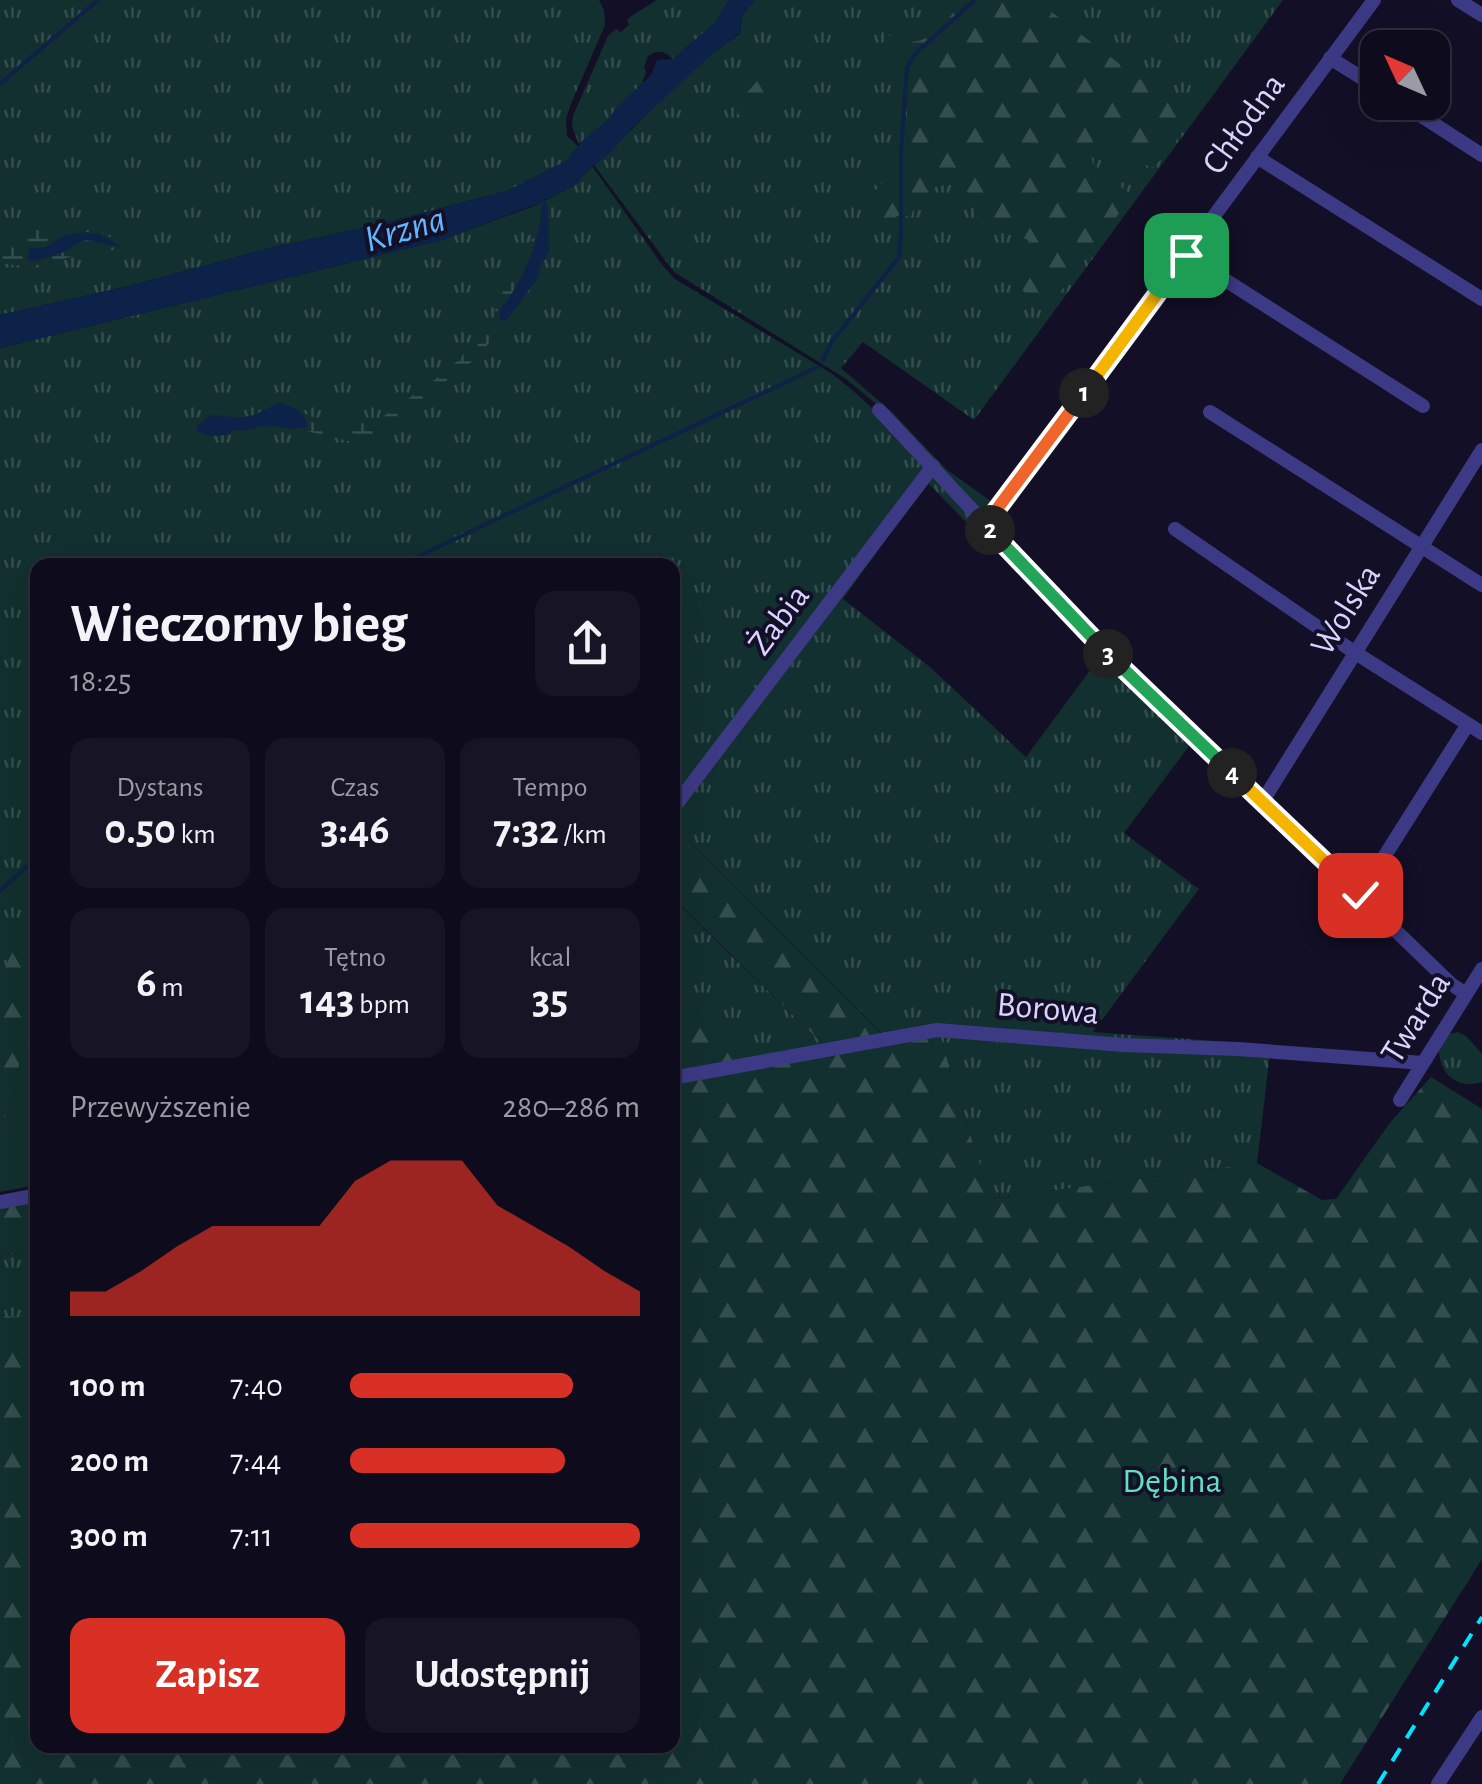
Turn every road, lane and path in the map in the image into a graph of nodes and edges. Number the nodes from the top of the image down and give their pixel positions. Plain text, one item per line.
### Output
1 (1374, 0) edge
2 (1458, 0) edge
3 (1482, 16) edge
4 (1330, 58) junction
5 (1360, 77) edge
6 (1428, 120) edge
7 (1482, 155) edge
8 (1257, 156) junction
9 (1186, 255) junction
10 (1482, 299) edge
11 (1423, 406) dead end
12 (879, 410) dead end
13 (1210, 412) dead end
14 (1482, 450) edge
15 (933, 466) junction
16 (985, 525) junction
17 (1175, 529) dead end
18 (1421, 548) junction
19 (1482, 585) edge
20 (1354, 652) junction
21 (1468, 724) junction
22 (1482, 733) edge
23 (680, 799) edge
24 (1262, 802) junction
25 (1360, 895) junction
26 (1482, 969) edge
27 (1466, 994) junction
28 (1423, 1063) junction
29 (680, 1077) edge
30 (1400, 1100) dead end
31 (30, 1196) edge
32 (0, 1202) edge
33 (1482, 1717) edge
34 (1438, 1784) edge

1 - 4 street, Chłodna
2 - 3 street
4 - 5 street
4 - 8 street, Chłodna
6 - 7 street
8 - 9 street, Chłodna
8 - 10 street
9 - 11 street
9 - 16 street, Chłodna
12 - 15 street
13 - 18 street
14 - 18 street, Wolska
15 - 16 street
15 - 23 street, Żabia
16 - 24 street
17 - 20 street
18 - 19 street
18 - 20 street, Wolska
20 - 21 street
20 - 24 street, Wolska
21 - 22 street
21 - 25 street
24 - 25 street
25 - 27 street
26 - 27 street, Twarda
27 - 28 street, Twarda
28 - 29 street, Borowa
28 - 30 street, Twarda
31 - 32 street
33 - 34 street

